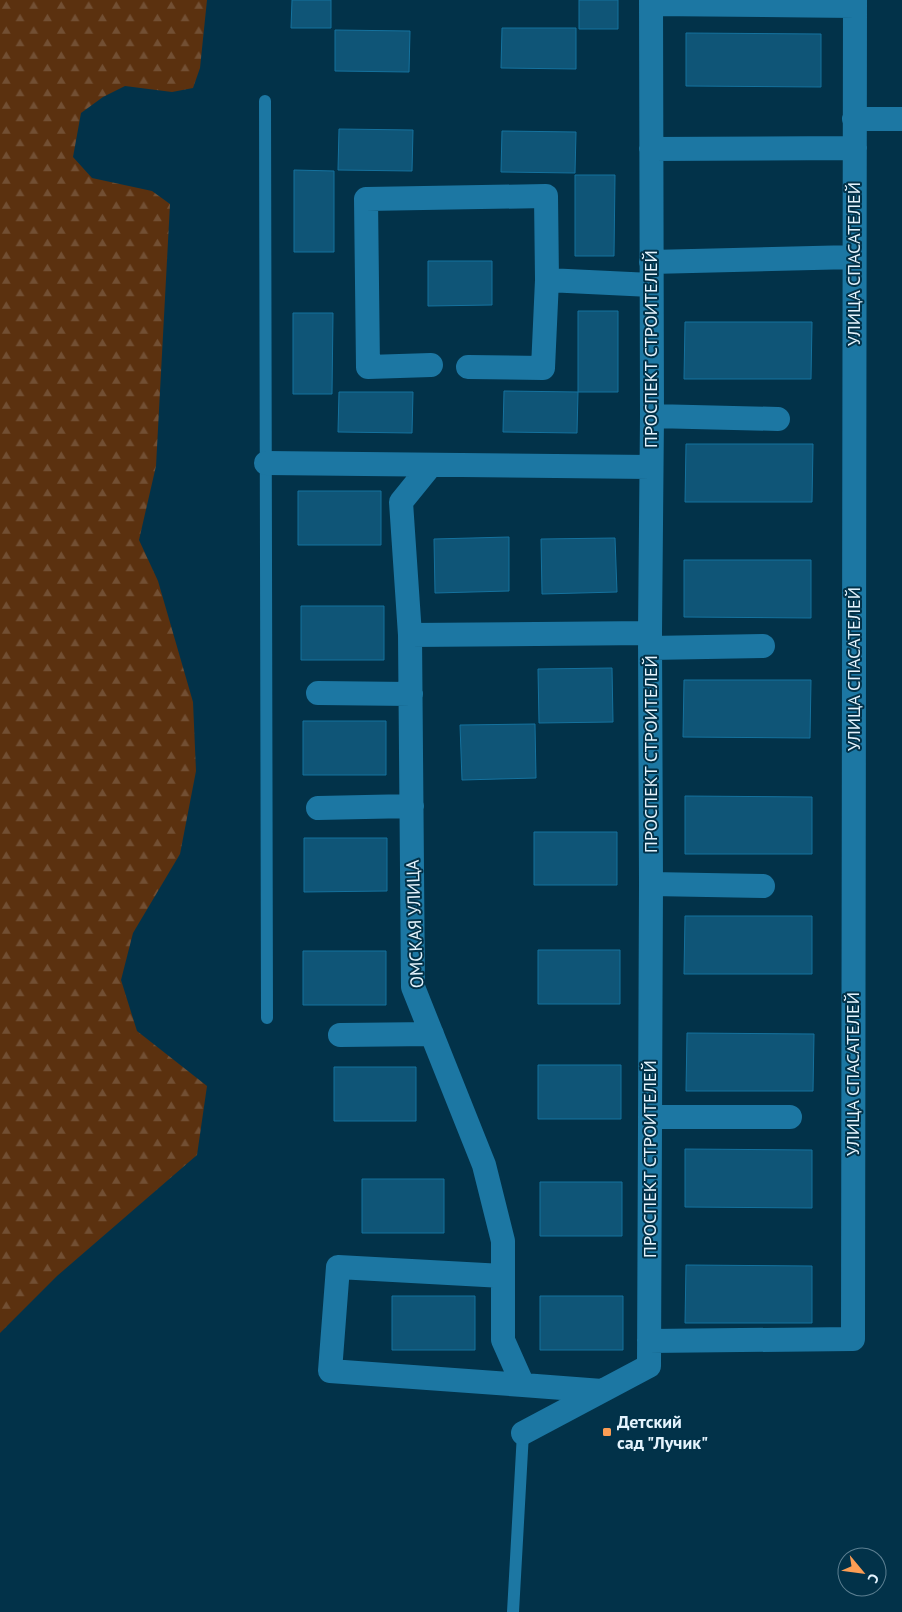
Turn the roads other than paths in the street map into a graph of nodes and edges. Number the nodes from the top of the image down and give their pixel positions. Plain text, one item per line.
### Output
1 (651, 2) edge
2 (855, 3) edge
3 (265, 101) dead end
4 (854, 119) junction
5 (902, 119) edge
6 (854, 148) junction
7 (651, 149) junction
8 (854, 256) junction
9 (651, 274) junction
10 (547, 280) junction
11 (431, 365) dead end
12 (468, 367) dead end
13 (652, 416) junction
14 (778, 419) dead end
15 (266, 463) junction
16 (431, 465) junction
17 (650, 468) junction
18 (410, 635) junction
19 (650, 641) junction
20 (763, 646) dead end
21 (318, 693) dead end
22 (411, 694) junction
23 (412, 806) junction
24 (318, 808) dead end
25 (651, 884) junction
26 (763, 886) dead end
27 (267, 1018) dead end
28 (432, 1034) junction
29 (340, 1035) dead end
30 (650, 1117) junction
31 (790, 1117) dead end
32 (503, 1276) junction
33 (649, 1341) junction
34 (523, 1385) junction
35 (602, 1391) junction
36 (522, 1433) joint
37 (513, 1612) edge

1 - 2 street
1 - 7 street, ПРОСПЕКТ СТРОИТЕЛЕЙ
2 - 4 street, УЛИЦА СПАСАТЕЛЕЙ
3 - 15 lane
4 - 5 street
4 - 6 street, УЛИЦА СПАСАТЕЛЕЙ
6 - 7 street
6 - 8 street, УЛИЦА СПАСАТЕЛЕЙ
7 - 9 street, ПРОСПЕКТ СТРОИТЕЛЕЙ
8 - 9 street
8 - 33 street, УЛИЦА СПАСАТЕЛЕЙ
9 - 10 street
9 - 13 street, ПРОСПЕКТ СТРОИТЕЛЕЙ
10 - 11 street
10 - 12 street
13 - 14 street
13 - 17 street, ПРОСПЕКТ СТРОИТЕЛЕЙ
15 - 16 street
15 - 27 lane
16 - 17 street
16 - 18 street, ОМСКАЯ УЛИЦА
17 - 19 street, ПРОСПЕКТ СТРОИТЕЛЕЙ
18 - 19 street
18 - 22 street, ОМСКАЯ УЛИЦА
19 - 20 street
19 - 25 street, ПРОСПЕКТ СТРОИТЕЛЕЙ
21 - 22 street
22 - 23 street, ОМСКАЯ УЛИЦА
23 - 24 street
23 - 28 street, ОМСКАЯ УЛИЦА
25 - 26 street
25 - 30 street, ПРОСПЕКТ СТРОИТЕЛЕЙ
28 - 29 street
28 - 32 street, ОМСКАЯ УЛИЦА
30 - 31 street
30 - 33 street, ПРОСПЕКТ СТРОИТЕЛЕЙ
32 - 34 street, ОМСКАЯ УЛИЦА
32 - 34 street
33 - 35 street, ПРОСПЕКТ СТРОИТЕЛЕЙ
34 - 35 street
35 - 36 street, ПРОСПЕКТ СТРОИТЕЛЕЙ
36 - 37 lane

